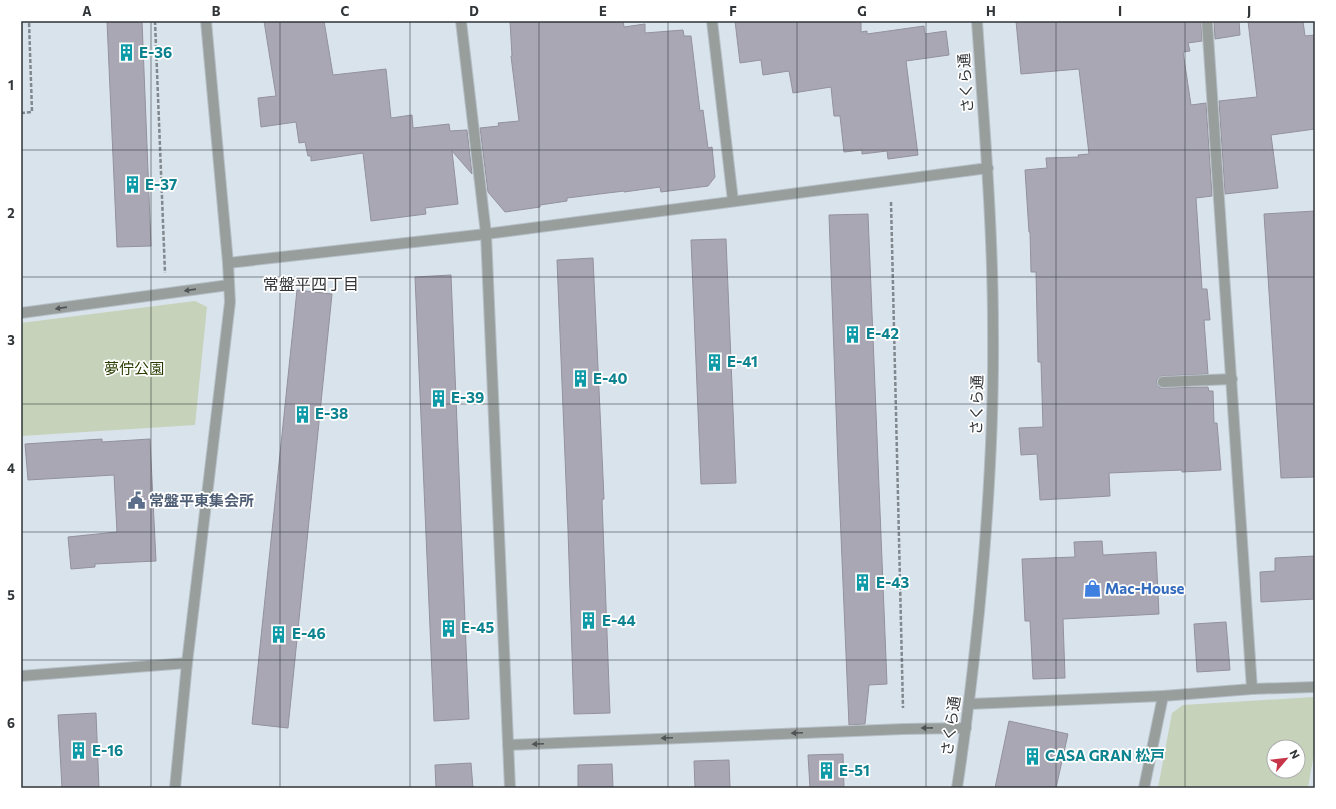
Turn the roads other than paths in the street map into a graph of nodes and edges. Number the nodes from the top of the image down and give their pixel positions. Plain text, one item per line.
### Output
1 (206, 21) edge
2 (461, 21) edge
3 (712, 21) edge
4 (977, 21) edge
5 (1207, 21) edge
6 (988, 168) junction
7 (734, 201) junction
8 (486, 234) junction
9 (228, 263) junction
10 (229, 285) junction
11 (21, 313) edge
12 (1232, 379) junction
13 (1163, 382) dead end
14 (187, 664) junction
15 (21, 676) edge
16 (1315, 687) edge
17 (1252, 689) junction
18 (1163, 696) junction
19 (969, 704) junction
20 (966, 728) junction
21 (508, 745) junction
22 (176, 788) edge
23 (510, 788) edge
24 (957, 788) edge
25 (1144, 788) edge

1 - 9 street
2 - 8 street
3 - 7 street
4 - 6 street, さくら通
5 - 12 street
6 - 7 street
6 - 19 street, さくら通
7 - 8 street
8 - 9 street
8 - 21 street
9 - 10 street
10 -> 11 street
10 - 14 street
12 - 13 street
12 - 17 street
14 - 15 street
14 - 22 street
16 - 17 street
17 - 18 street
18 - 19 street
18 - 25 street
19 - 20 street, さくら通
20 -> 21 street
20 - 24 street, さくら通
21 - 23 street

